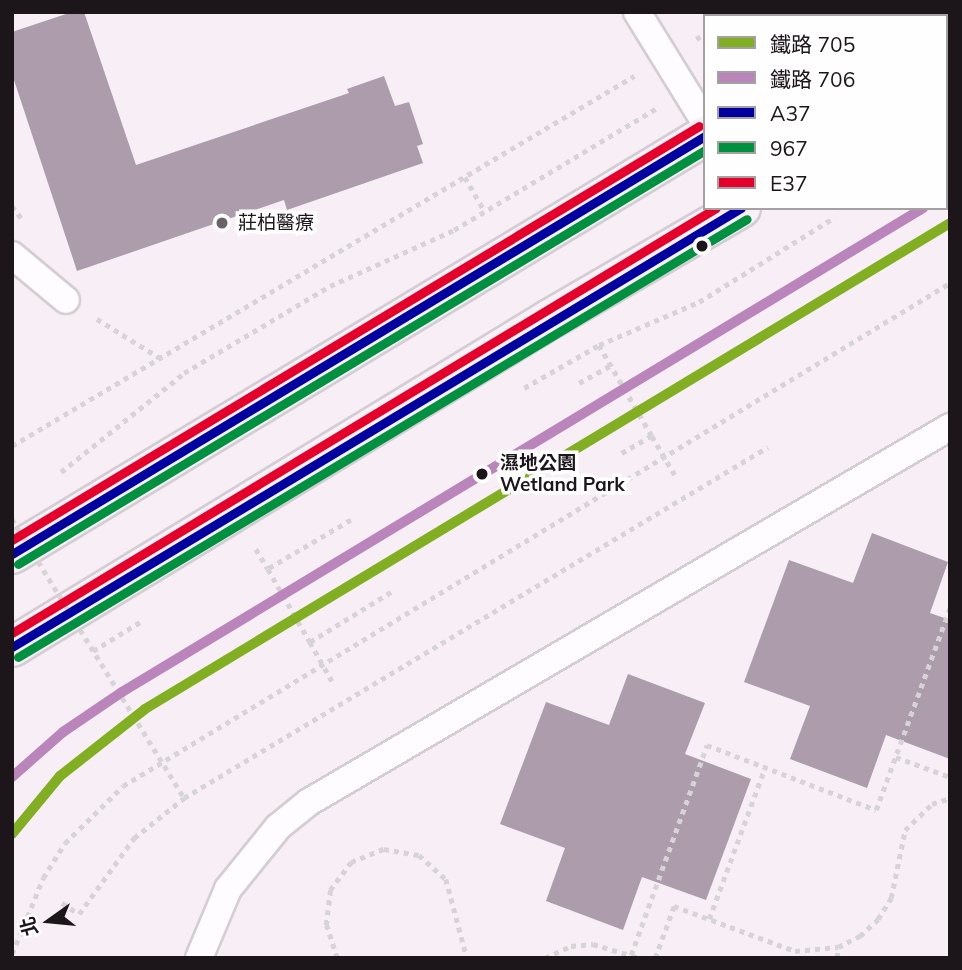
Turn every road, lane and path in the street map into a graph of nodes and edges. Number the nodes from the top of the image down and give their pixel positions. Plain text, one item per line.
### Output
1 (637, 12) edge
2 (703, 35) edge
3 (665, 58) junction
4 (686, 90) junction
5 (703, 118) edge
6 (703, 137) edge
7 (465, 177) junction
8 (738, 210) edge
9 (485, 211) junction
10 (835, 217) dead end
11 (12, 255) edge
12 (950, 283) edge
13 (66, 300) dead end
14 (599, 345) junction
15 (611, 365) junction
16 (579, 383) dead end
17 (515, 394) dead end
18 (950, 427) edge
19 (652, 436) junction
20 (12, 446) edge
21 (768, 447) dead end
22 (621, 454) dead end
23 (665, 458) junction
24 (675, 475) dead end
25 (49, 481) dead end
26 (12, 519) edge
27 (351, 520) dead end
28 (266, 538) dead end
29 (254, 545) junction
30 (12, 554) edge
31 (244, 554) dead end
32 (268, 569) junction
33 (394, 590) dead end
34 (950, 608) edge
35 (310, 642) junction
36 (12, 647) edge
37 (323, 663) junction
38 (332, 681) dead end
39 (896, 757) junction
40 (765, 768) junction
41 (950, 777) edge
42 (184, 797) junction
43 (950, 798) edge
44 (62, 903) dead end
45 (709, 919) junction
46 (838, 947) junction
47 (12, 954) edge
48 (631, 955) junction
49 (199, 958) edge
50 (337, 958) edge
51 (467, 958) edge
52 (545, 958) edge
53 (639, 958) edge
54 (655, 958) edge
55 (837, 958) edge

1 - 3 lane
2 - 3 path
3 - 4 lane
3 - 7 path
4 - 5 lane
4 - 9 path
6 - 30 main road
7 - 9 path
7 - 20 path
8 - 36 main road
9 - 25 path
10 - 14 path
11 - 13 lane
12 - 23 path
14 - 15 path
14 - 17 path
15 - 16 path
15 - 19 path
18 - 49 lane
19 - 22 path
19 - 23 path
21 - 42 path, bridge
23 - 24 path
23 - 37 path
26 - 42 path, bridge
27 - 32 path
28 - 29 path
29 - 31 path
29 - 32 path
32 - 35 path
33 - 35 path
34 - 39 path
35 - 37 path
37 - 38 path
37 - 47 path
39 - 40 path
39 - 41 path
40 - 45 path
40 - 48 path
42 - 44 path
43 - 46 path
45 - 46 path
45 - 54 path
46 - 55 path
48 - 52 path
48 - 53 path
50 - 51 path

